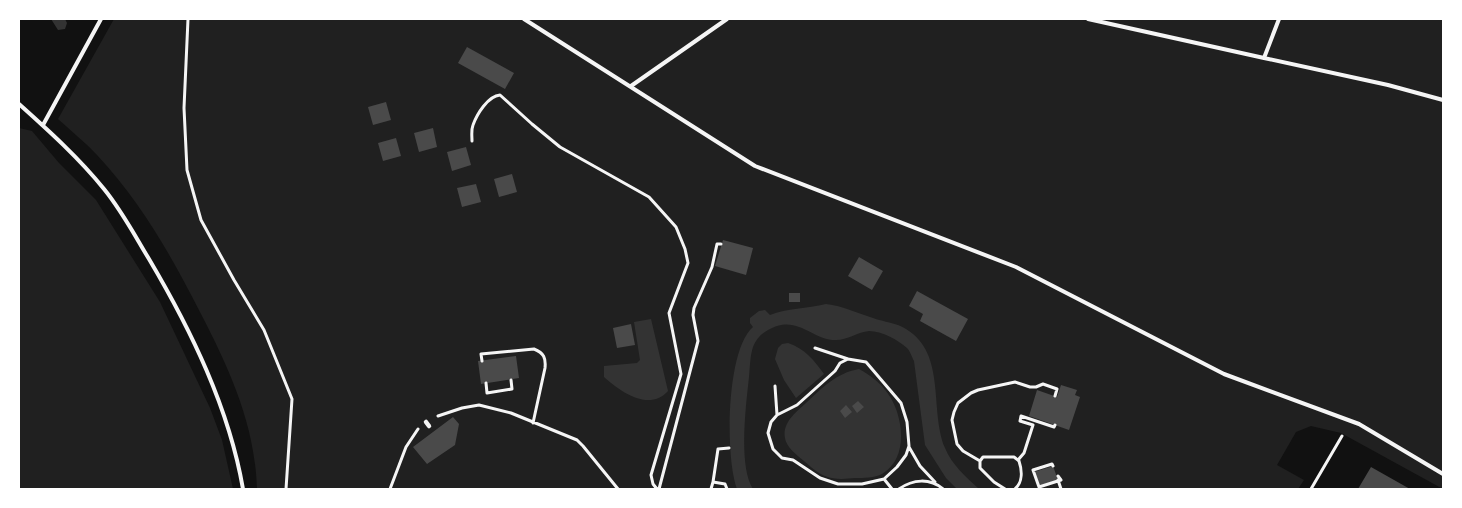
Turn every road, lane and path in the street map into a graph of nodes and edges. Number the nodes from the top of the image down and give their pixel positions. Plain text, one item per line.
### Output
1 (101, 19) edge
2 (188, 19) edge
3 (524, 19) edge
4 (727, 19) edge
5 (1088, 19) edge
6 (1280, 19) edge
7 (1264, 58) junction
8 (630, 86) junction
9 (1443, 100) edge
10 (19, 104) edge
11 (43, 125) junction
12 (472, 142) dead end
13 (721, 244) dead end
14 (815, 348) dead end
15 (848, 359) junction
16 (482, 361) dead end
17 (511, 380) dead end
18 (486, 383) dead end
19 (775, 386) dead end
20 (1055, 396) dead end
21 (777, 415) junction
22 (533, 423) junction
23 (1055, 424) dead end
24 (1342, 436) dead end
25 (909, 446) junction
26 (729, 448) dead end
27 (1018, 460) junction
28 (980, 461) junction
29 (1053, 466) dead end
30 (1443, 474) edge
31 (884, 479) junction
32 (713, 482) junction
33 (936, 483) junction
34 (838, 484) junction
35 (243, 489) edge
36 (286, 489) edge
37 (390, 489) edge
38 (618, 489) edge
39 (658, 489) edge
40 (711, 489) edge
41 (727, 489) edge
42 (837, 489) edge
43 (892, 489) edge
44 (899, 489) edge
45 (943, 489) edge
46 (1005, 489) edge
47 (1015, 489) edge
48 (1061, 489) edge
49 (1311, 489) edge

1 - 11 lane
2 - 36 path
3 - 8 lane
4 - 8 lane
5 - 7 lane
6 - 7 lane
7 - 9 lane
8 - 30 lane
10 - 11 lane
11 - 35 lane
12 - 39 path
13 - 39 path
14 - 15 path
15 - 21 path
15 - 25 path
16 - 22 path
17 - 18 path
19 - 21 path
20 - 28 path
21 - 34 path
22 - 37 path
22 - 38 path
23 - 27 path
24 - 49 path
25 - 31 path
25 - 33 path
26 - 32 path
27 - 28 path
27 - 47 path
28 - 46 path
29 - 48 path
31 - 34 path
31 - 43 path
32 - 40 path
32 - 41 path
33 - 44 path
33 - 45 path
34 - 42 path

